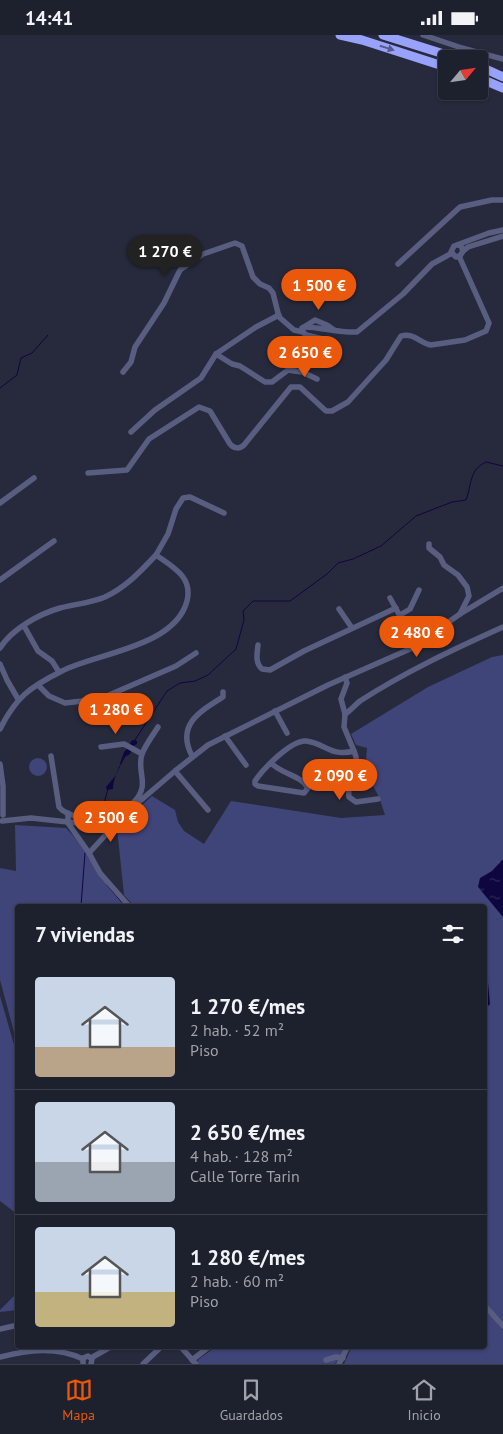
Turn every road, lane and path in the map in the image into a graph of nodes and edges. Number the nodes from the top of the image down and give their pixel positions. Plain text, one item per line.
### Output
1 (340, 35) edge
2 (383, 35) edge
3 (423, 35) edge
4 (438, 52) edge
5 (503, 59) edge
6 (438, 64) edge
7 (488, 70) edge
8 (503, 77) edge
9 (488, 82) edge
10 (503, 89) edge
11 (503, 200) edge
12 (503, 230) edge
13 (503, 236) edge
14 (458, 245) junction
15 (452, 253) junction
16 (461, 254) junction
17 (398, 264) dead end
18 (279, 315) junction
19 (303, 329) junction
20 (323, 339) dead end
21 (216, 354) junction
22 (123, 372) dead end
23 (317, 379) dead end
24 (131, 432) dead end
25 (88, 473) dead end
26 (34, 478) dead end
27 (0, 503) edge
28 (224, 513) dead end
29 (54, 541) dead end
30 (429, 544) dead end
31 (156, 555) junction
32 (0, 580) edge
33 (503, 588) edge
34 (419, 590) dead end
35 (390, 598) dead end
36 (396, 608) junction
37 (339, 609) dead end
38 (460, 614) junction
39 (400, 615) junction
40 (24, 626) junction
41 (503, 627) edge
42 (352, 628) junction
43 (258, 645) dead end
44 (416, 645) junction
45 (0, 648) edge
46 (196, 653) dead end
47 (0, 664) edge
48 (60, 672) junction
49 (345, 677) junction
50 (38, 685) junction
51 (223, 692) dead end
52 (18, 699) junction
53 (276, 711) junction
54 (345, 714) junction
55 (158, 727) dead end
56 (0, 729) edge
57 (287, 733) dead end
58 (225, 736) junction
59 (101, 747) dead end
60 (354, 751) junction
61 (142, 754) junction
62 (51, 755) dead end
63 (192, 756) junction
64 (271, 763) junction
65 (0, 764) edge
66 (246, 765) dead end
67 (174, 771) junction
68 (378, 799) dead end
69 (1, 804) edge
70 (208, 810) dead end
71 (2, 817) edge
72 (68, 817) junction
73 (112, 825) junction
74 (89, 853) junction
75 (127, 904) edge
76 (487, 1308) edge
77 (15, 1326) edge
78 (503, 1327) edge
79 (0, 1329) edge
80 (108, 1349) edge
81 (159, 1349) edge
82 (182, 1349) edge
83 (207, 1349) edge
84 (347, 1349) edge
85 (0, 1357) edge
86 (326, 1360) dead end
87 (91, 1361) edge
88 (341, 1361) edge
89 (83, 1362) edge
90 (194, 1363) edge
91 (143, 1364) edge

1 -> 6 highway
2 - 4 highway
3 - 5 street
7 - 8 highway
9 - 10 highway
11 - 17 street
12 - 14 street
13 - 16 street
14 - 15 street
14 - 16 street
15 - 16 street
15 - 19 street
16 - 25 street
18 - 19 street
18 - 21 street
18 - 22 street
19 - 20 street
21 - 23 street
21 - 24 street
26 - 27 street
28 - 31 street
29 - 32 street
30 - 38 street
31 - 40 street
31 - 48 street
33 - 38 street
34 - 39 street
35 - 36 street
36 - 39 street
36 - 42 street
37 - 42 street
38 - 44 street
39 - 44 street
40 - 45 street
40 - 48 street
41 - 54 street
42 - 43 street
44 - 49 street
46 - 50 street
47 - 52 street
48 - 50 street
49 - 53 street
49 - 54 street
50 - 52 street
51 - 63 street
52 - 56 street
53 - 57 street
53 - 58 street
54 - 60 street
55 - 61 street
58 - 63 street
58 - 66 street
59 - 61 street
60 - 64 street
60 - 68 street
61 - 72 street
62 - 72 street
63 - 67 street
64 - 64 street
65 - 69 street
67 - 70 street
67 - 73 street
69 - 71 street
71 - 72 street
72 - 73 street
72 - 74 street
73 - 74 street
74 - 75 street
76 - 78 street
77 - 79 street
80 - 87 street
81 - 91 street
82 - 90 street
83 - 90 street
84 - 88 street
85 - 89 street
86 - 88 street
87 - 89 street

